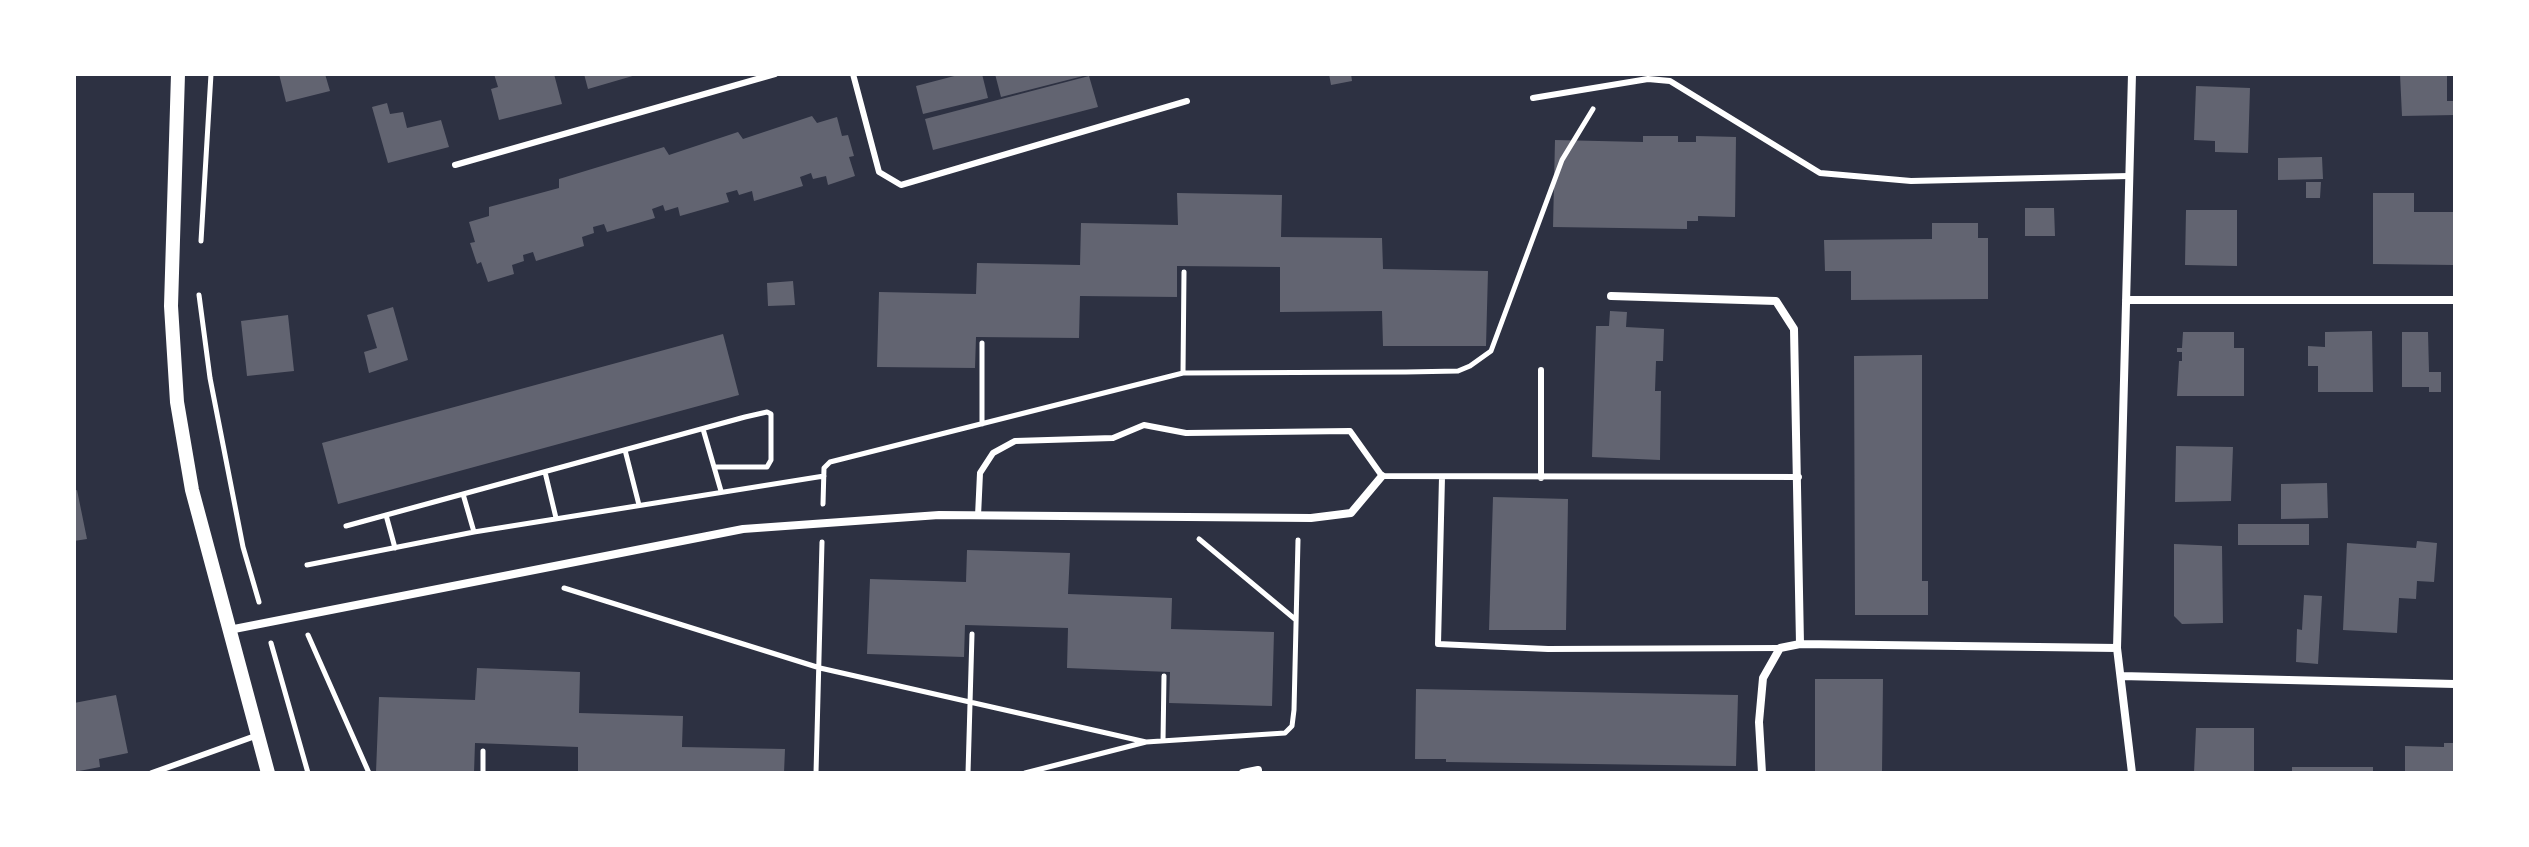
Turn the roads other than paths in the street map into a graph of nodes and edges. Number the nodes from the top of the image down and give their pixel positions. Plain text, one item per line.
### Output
1 (178, 74) edge
2 (775, 74) edge
3 (853, 74) edge
4 (2132, 74) edge
5 (1533, 98) dead end
6 (1187, 101) dead end
7 (455, 165) dead end
8 (2129, 176) junction
9 (1611, 296) dead end
10 (2126, 300) junction
11 (2455, 300) edge
12 (1541, 370) dead end
13 (1382, 476) junction
14 (1442, 477) junction
15 (1799, 477) junction
16 (1541, 478) junction
17 (978, 516) junction
18 (229, 630) junction
19 (1800, 644) junction
20 (1780, 648) junction
21 (2117, 648) junction
22 (2121, 676) junction
23 (2455, 684) edge
24 (258, 735) junction
25 (1258, 770) dead end
26 (152, 773) edge
27 (268, 773) edge
28 (1243, 773) edge
29 (1762, 773) edge
30 (2132, 773) edge

1 - 18 street
2 - 7 lane
3 - 6 lane
4 - 8 street
5 - 8 lane
8 - 10 street
9 - 15 street
10 - 11 street
10 - 21 street
12 - 16 lane
13 - 14 lane
13 - 17 street
13 - 17 lane
14 - 16 lane
14 - 20 lane
15 - 16 lane
15 - 19 street
17 - 18 street
18 - 24 street
19 - 20 street
19 - 21 street
20 - 29 street
21 - 22 street
22 - 23 street
22 - 30 street
24 - 26 lane
24 - 27 street
25 - 28 street

